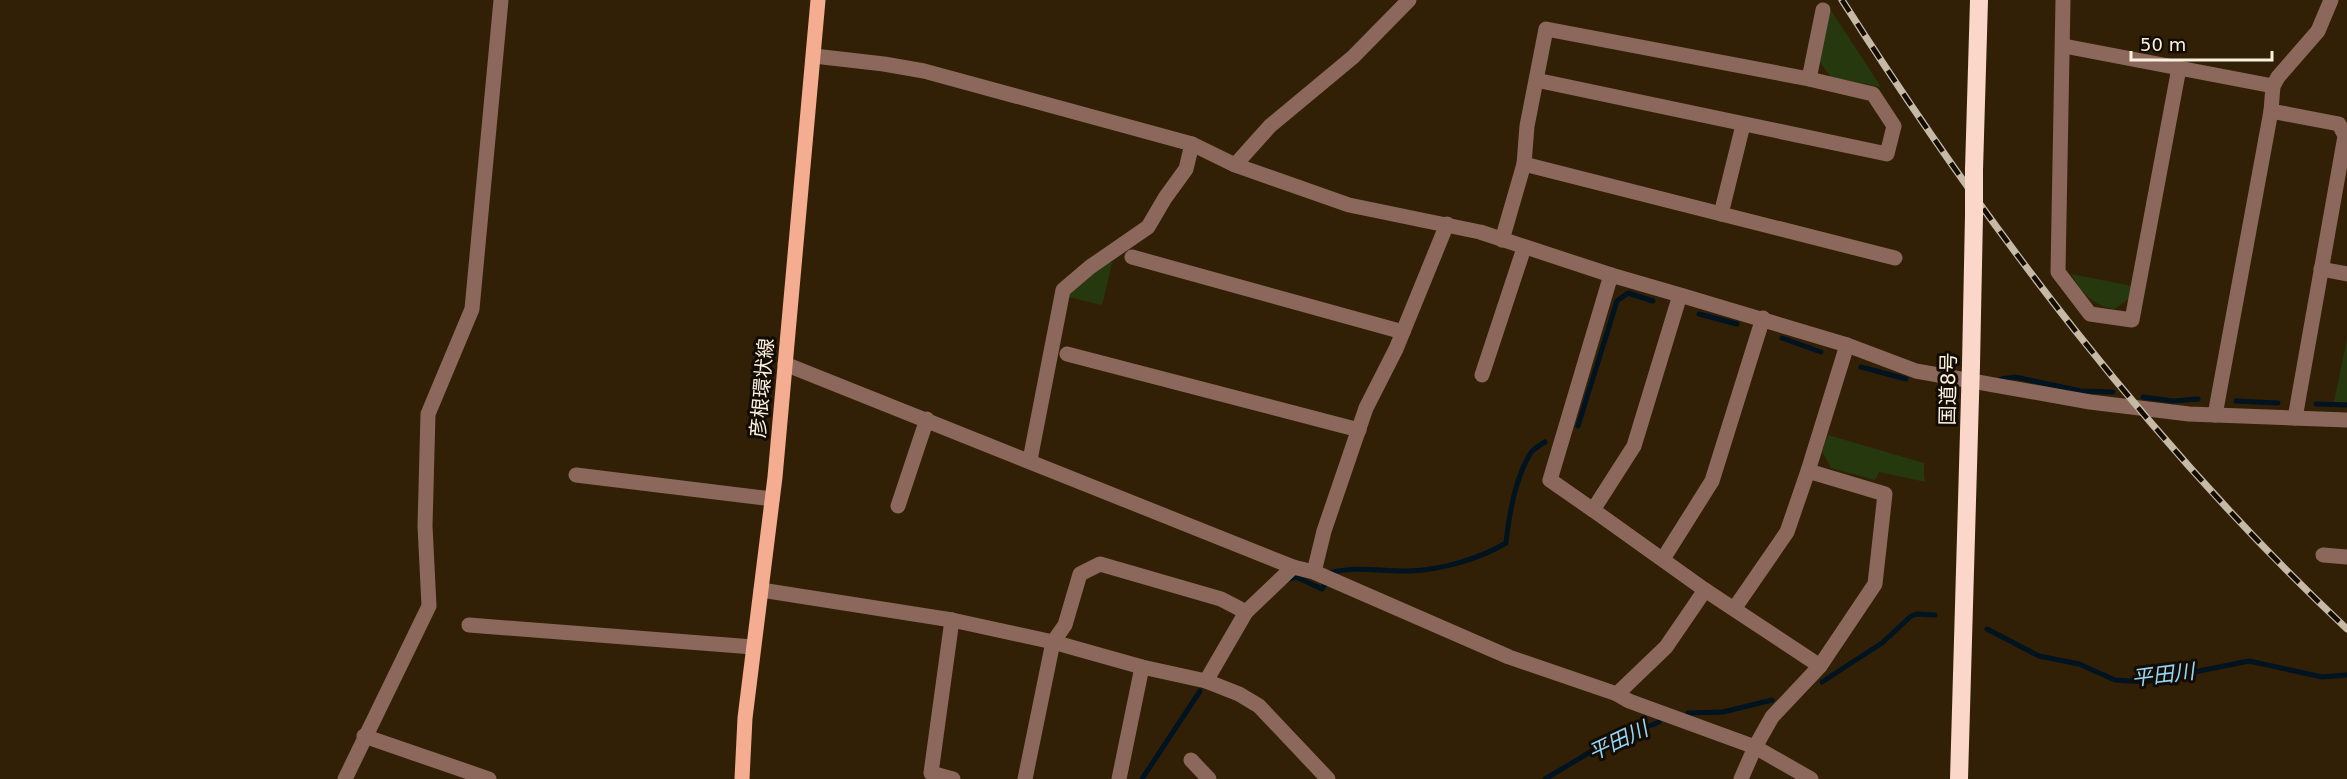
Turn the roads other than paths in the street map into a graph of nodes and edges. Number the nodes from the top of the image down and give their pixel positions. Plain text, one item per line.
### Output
1 (501, 0) edge
2 (818, 0) edge
3 (1408, 0) edge
4 (1979, 0) edge
5 (2063, 0) edge
6 (2332, 0) edge
7 (2347, 3) edge
8 (1823, 10) dead end
9 (2064, 46) junction
10 (814, 57) junction
11 (2179, 68) junction
12 (1809, 79) junction
13 (1536, 80) junction
14 (2273, 86) junction
15 (2271, 111) junction
16 (1743, 125) junction
17 (1192, 144) junction
18 (1524, 164) junction
19 (1235, 165) junction
20 (2341, 186) edge
21 (1721, 214) junction
22 (1448, 224) junction
23 (1502, 240) junction
24 (1524, 248) junction
25 (1132, 257) dead end
26 (1895, 258) dead end
27 (2321, 269) junction
28 (2347, 274) edge
29 (1611, 275) junction
30 (1680, 295) junction
31 (1763, 318) junction
32 (1403, 332) junction
33 (1847, 345) junction
34 (1067, 354) dead end
35 (785, 364) junction
36 (1482, 375) dead end
37 (2215, 415) junction
38 (2295, 418) junction
39 (927, 419) junction
40 (2347, 420) edge
41 (1359, 430) junction
42 (1030, 460) junction
43 (1808, 471) junction
44 (576, 475) dead end
45 (772, 499) junction
46 (898, 506) dead end
47 (1593, 510) junction
48 (2323, 555) dead end
49 (2347, 557) edge
50 (1663, 559) junction
51 (1293, 567) junction
52 (1314, 572) junction
53 (761, 590) junction
54 (1705, 590) junction
55 (1734, 609) junction
56 (1246, 612) junction
57 (952, 620) junction
58 (469, 625) dead end
59 (1053, 642) junction
60 (753, 647) junction
61 (1820, 666) junction
62 (1142, 667) junction
63 (1206, 681) junction
64 (1617, 694) junction
65 (364, 736) junction
66 (1755, 747) junction
67 (1191, 760) dead end
68 (930, 776) edge
69 (345, 779) edge
70 (489, 779) edge
71 (742, 779) edge
72 (953, 779) edge
73 (1025, 779) edge
74 (1119, 779) edge
75 (1209, 779) edge
76 (1328, 779) edge
77 (1741, 779) edge
78 (1812, 779) edge
79 (1959, 779) edge

1 - 65 street
2 - 10 main road, 彦根環状線
3 - 19 street
4 - 79 highway, 国道8号, bridge
5 - 9 street
6 - 7 street
6 - 14 street
8 - 12 street
9 - 11 street
9 - 11 street
10 - 17 street
10 - 35 main road, 彦根環状線
11 - 14 street
12 - 13 street
12 - 16 street
13 - 16 street
13 - 18 street
14 - 15 street
15 - 20 street
15 - 37 street
16 - 21 street
17 - 19 street
17 - 42 street
18 - 21 street
18 - 23 street
19 - 22 street
20 - 27 street
21 - 26 street
22 - 23 street
22 - 32 street
23 - 24 street
24 - 29 street
24 - 36 street
25 - 32 street
27 - 28 street
27 - 38 street
29 - 30 street
29 - 47 street
30 - 31 street
30 - 47 street
31 - 33 street
31 - 50 street
32 - 41 street
33 - 37 street
33 - 43 street
34 - 41 street
35 - 39 street
35 - 45 main road, 彦根環状線
37 - 38 street
38 - 40 street
39 - 42 street
39 - 46 street
41 - 52 street
42 - 51 street
43 - 55 street
43 - 61 street
44 - 45 street
45 - 53 main road, 彦根環状線
47 - 50 street
48 - 49 street
50 - 54 street
51 - 52 street
51 - 56 street
52 - 64 street
53 - 57 street
53 - 60 main road, 彦根環状線
54 - 55 street
54 - 64 street
55 - 61 street
56 - 59 street
56 - 63 street
57 - 59 street
57 - 68 street
58 - 60 street
59 - 62 street
59 - 73 street
60 - 71 main road, 彦根環状線
61 - 66 street
62 - 63 street
62 - 74 street
63 - 76 street
64 - 66 street
65 - 69 street
65 - 70 street
66 - 77 street
66 - 78 street
67 - 75 street
68 - 72 street

